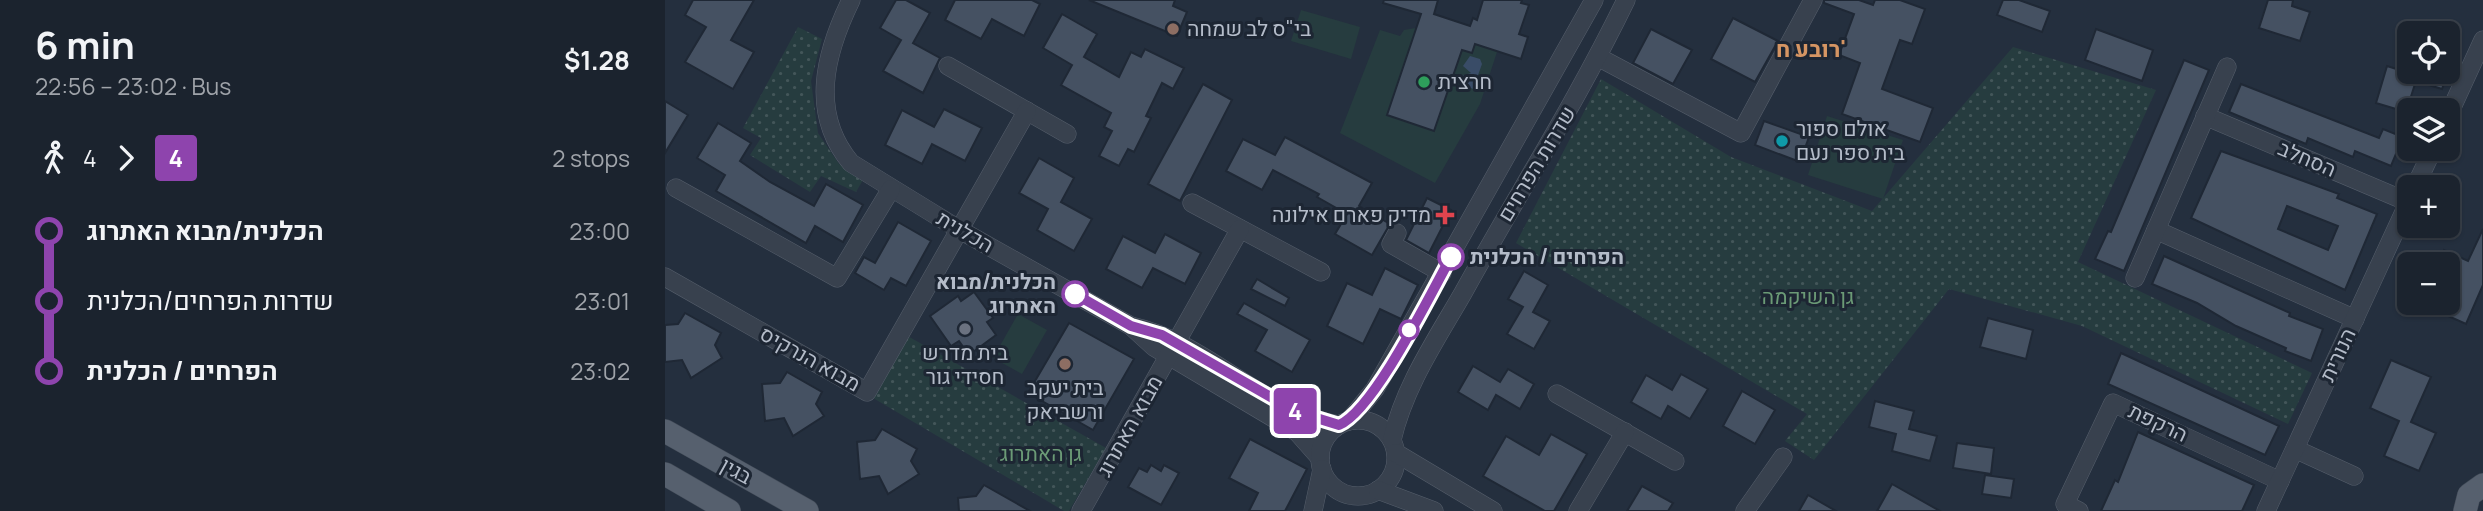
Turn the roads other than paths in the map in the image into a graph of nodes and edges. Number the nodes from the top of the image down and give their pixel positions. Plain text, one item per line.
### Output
1 (851, 0) edge
2 (1594, 0) edge
3 (1626, 0) edge
4 (1813, 0) edge
5 (2483, 40) edge
6 (1598, 57) junction
7 (948, 66) dead end
8 (2227, 67) dead end
9 (2456, 98) edge
10 (1027, 111) junction
11 (2205, 116) junction
12 (1066, 134) dead end
13 (676, 188) dead end
14 (891, 189) junction
15 (2397, 191) edge
16 (1192, 203) dead end
17 (2397, 226) edge
18 (1240, 229) junction
19 (960, 230) junction
20 (2156, 230) junction
21 (1397, 233) dead end
22 (1321, 272) dead end
23 (1442, 273) junction
24 (665, 277) edge
25 (2135, 278) dead end
26 (2354, 319) junction
27 (1173, 350) junction
28 (1557, 394) dead end
29 (1344, 423) junction
30 (665, 431) edge
31 (1625, 432) junction
32 (1394, 447) junction
33 (2295, 449) junction
34 (1783, 457) dead end
35 (1675, 461) dead end
36 (1321, 463) junction
37 (665, 474) edge
38 (2354, 476) dead end
39 (2280, 481) junction
40 (2483, 485) edge
41 (1372, 492) junction
42 (1084, 510) edge
43 (729, 511) edge
44 (807, 511) edge
45 (1313, 511) edge
46 (1347, 511) edge
47 (1434, 511) edge
48 (1493, 511) edge
49 (1578, 511) edge
50 (1745, 511) edge
51 (2079, 511) edge
52 (2266, 511) edge
53 (2465, 511) edge

1 - 14 street, הכלנית
2 - 23 street, שדרות הפרחים
3 - 6 street, שדרות הפרחים
4 - 6 street
5 - 9 street
6 - 32 street, שדרות הפרחים
7 - 10 street
8 - 11 street
10 - 12 street
10 - 19 street
11 - 15 street, הסחלב
11 - 20 street
13 - 14 street
14 - 19 street, הכלנית
16 - 18 street
17 - 26 street, הנורית
18 - 22 street
18 - 27 street, מבוא האתרוג
19 - 24 street, מבוא הנרקיס
19 - 27 street, הכלנית
20 - 25 street
20 - 26 street
21 - 23 street
23 - 29 street, שדרות הפרחים
26 - 33 street, הנורית
27 - 29 street, הכלנית
27 - 36 street, הכלנית
27 - 42 street, מבוא האתרוג
28 - 31 street
29 - 32 street
29 - 36 street
30 - 44 main road, בגין
31 - 35 street
31 - 49 street
32 - 41 street
32 - 48 street
33 - 38 street
33 - 39 street, הנורית
34 - 50 street
36 - 41 street
36 - 45 street
37 - 43 main road
39 - 51 street, הרקפת
39 - 52 street, הנורית
40 - 53 main road
41 - 46 street
41 - 47 street

